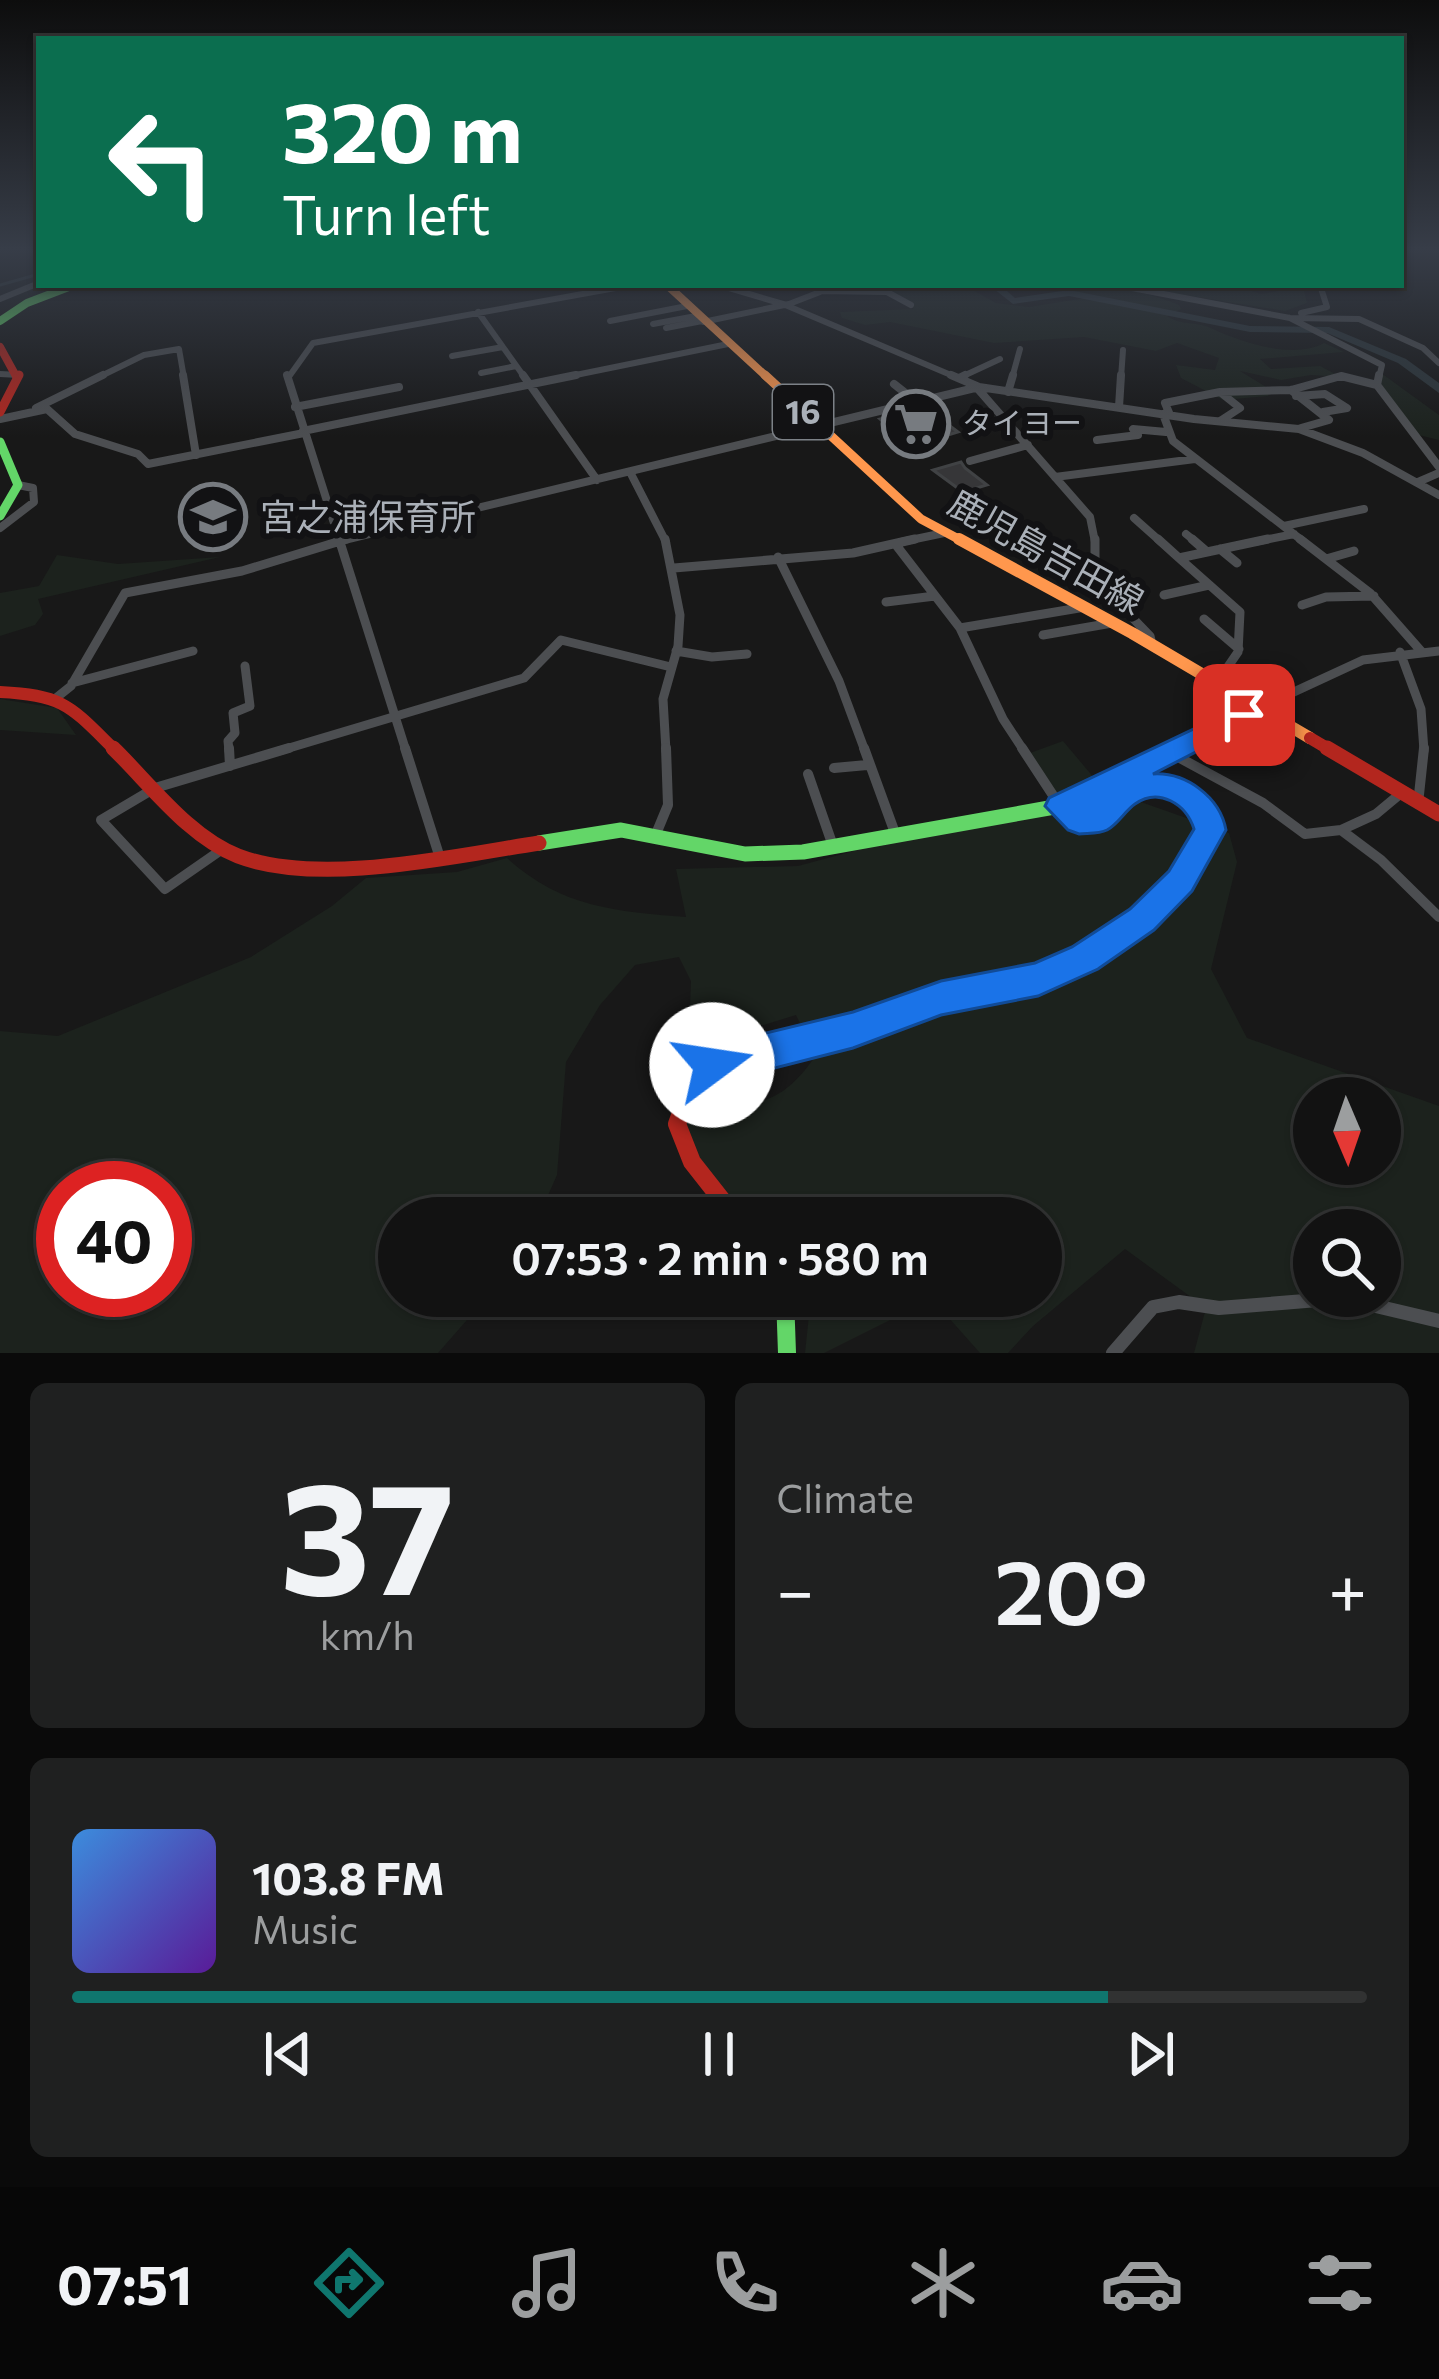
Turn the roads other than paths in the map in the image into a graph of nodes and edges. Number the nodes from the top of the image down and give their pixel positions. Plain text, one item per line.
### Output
1 (483, 311) edge
2 (692, 311) edge
3 (732, 311) edge
4 (800, 311) edge
5 (1258, 311) edge
6 (1312, 311) edge
7 (478, 312) junction
8 (697, 316) junction
9 (1290, 317) junction
10 (610, 321) dead end
11 (653, 324) dead end
12 (666, 328) dead end
13 (728, 344) junction
14 (0, 347) edge
15 (503, 347) junction
16 (1020, 349) dead end
17 (1123, 350) dead end
18 (452, 356) dead end
19 (1000, 359) dead end
20 (1439, 363) edge
21 (516, 365) junction
22 (481, 373) dead end
23 (0, 374) edge
24 (19, 375) junction
25 (959, 378) junction
26 (894, 384) dead end
27 (530, 385) junction
28 (1377, 385) junction
29 (399, 387) dead end
30 (940, 387) dead end
31 (979, 388) junction
32 (1008, 392) junction
33 (1220, 392) junction
34 (1294, 393) junction
35 (950, 395) junction
36 (918, 403) junction
37 (295, 407) junction
38 (1120, 407) junction
39 (36, 409) junction
40 (1323, 412) junction
41 (0, 415) edge
42 (1166, 415) junction
43 (1220, 422) junction
44 (818, 426) junction
45 (1299, 429) junction
46 (304, 432) junction
47 (1166, 432) junction
48 (1097, 440) dead end
49 (0, 442) edge
50 (1028, 446) junction
51 (196, 455) junction
52 (1195, 458) junction
53 (970, 461) dead end
54 (1439, 470) edge
55 (631, 472) junction
56 (1055, 477) junction
57 (597, 480) junction
58 (1418, 482) junction
59 (19, 485) junction
60 (1439, 495) edge
61 (1364, 509) dead end
62 (0, 516) edge
63 (1134, 518) dead end
64 (1284, 526) junction
65 (0, 528) edge
66 (944, 533) junction
67 (1186, 534) dead end
68 (1294, 534) junction
69 (340, 541) junction
70 (1253, 542) junction
71 (896, 545) junction
72 (1220, 549) junction
73 (1354, 551) dead end
74 (1207, 552) junction
75 (1268, 555) dead end
76 (778, 557) junction
77 (1179, 558) junction
78 (1326, 559) junction
79 (1237, 563) dead end
80 (674, 568) junction
81 (1209, 585) junction
82 (1164, 595) dead end
83 (935, 596) junction
84 (1374, 596) junction
85 (886, 602) dead end
86 (1302, 605) dead end
87 (1085, 608) junction
88 (1204, 619) dead end
89 (1112, 623) junction
90 (960, 628) junction
91 (1043, 635) dead end
92 (1152, 645) junction
93 (1239, 649) junction
94 (193, 651) dead end
95 (676, 651) junction
96 (1421, 651) junction
97 (1400, 652) junction
98 (1439, 652) edge
99 (747, 654) dead end
100 (244, 666) dead end
101 (670, 667) junction
102 (72, 682) junction
103 (1216, 685) junction
104 (0, 692) edge
105 (56, 698) junction
106 (1258, 709) junction
107 (394, 717) junction
108 (1167, 751) junction
109 (866, 765) junction
110 (230, 766) junction
111 (834, 768) dead end
112 (808, 774) dead end
113 (155, 788) junction
114 (1400, 794) junction
115 (1418, 804) junction
116 (1060, 806) junction
117 (1439, 814) edge
118 (1342, 830) junction
119 (895, 833) junction
120 (656, 835) junction
121 (833, 846) junction
122 (224, 848) junction
123 (440, 858) junction
124 (1439, 917) edge
125 (719, 1197) edge
126 (786, 1317) edge
127 (1439, 1321) edge
128 (787, 1353) edge
129 (1113, 1353) edge

1 - 7 street
2 - 8 street, 鹿児島吉田線 / 16
3 - 8 street
4 - 25 street
5 - 9 street
6 - 9 street
7 - 15 street
7 - 37 street
8 - 10 street
8 - 11 street
8 - 12 street
8 - 13 street, 鹿児島吉田線 / 16
9 - 20 street
9 - 28 street
13 - 27 street
13 - 44 street, 鹿児島吉田線 / 16
14 - 24 street
15 - 18 street
15 - 21 street
16 - 32 street
17 - 38 street
19 - 25 street
21 - 22 street
21 - 27 street
23 - 24 street
24 - 41 street
25 - 31 street
26 - 36 street
27 - 46 street
27 - 57 street
28 - 34 street
28 - 54 street
29 - 37 street
30 - 35 street
31 - 32 street
31 - 35 street
31 - 50 street
32 - 38 street
33 - 34 street
33 - 42 street
33 - 43 street
34 - 40 street
34 - 40 street
35 - 36 street
36 - 44 street
37 - 46 street
38 - 42 street
39 - 41 street
39 - 51 street
39 - 51 street
40 - 45 street
42 - 43 street
42 - 47 street
43 - 45 street
44 - 55 street
44 - 66 street, 鹿児島吉田線 / 16
45 - 58 street
46 - 51 street
46 - 69 street
47 - 48 street
47 - 52 street
49 - 59 street
50 - 53 street
50 - 56 street
52 - 56 street
52 - 64 street
54 - 58 street
55 - 57 street
55 - 80 street
56 - 92 street
57 - 69 street
58 - 60 street
59 - 62 street
59 - 65 street
61 - 64 street
63 - 77 street
64 - 68 street
66 - 71 street
66 - 87 street, 鹿児島吉田線 / 16
67 - 74 street
68 - 70 street
68 - 78 street
69 - 102 street
69 - 107 street
70 - 72 street
70 - 75 street
71 - 76 street
71 - 83 street
72 - 74 street
72 - 79 street
73 - 78 street
74 - 77 street
76 - 80 street
76 - 109 street
77 - 81 street
78 - 84 street
80 - 95 street
81 - 82 street
81 - 93 street
83 - 85 street
83 - 90 street
84 - 86 street
84 - 96 street
87 - 89 street, 鹿児島吉田線 / 16
87 - 90 street
88 - 93 street
89 - 91 street
89 - 92 street, 鹿児島吉田線 / 16
90 - 116 street
92 - 103 street, 鹿児島吉田線 / 16
93 - 103 street
94 - 102 street
95 - 99 street
95 - 101 street
96 - 97 street
96 - 98 street
97 - 106 street
97 - 115 street
100 - 110 street
101 - 107 street
101 - 120 street
102 - 105 street
103 - 106 street, 鹿児島吉田線 / 16
104 - 105 street
105 - 113 street
106 - 108 street
106 - 114 street, 鹿児島吉田線 / 16
107 - 110 street
107 - 123 street
108 - 116 street
108 - 118 street
109 - 111 street
109 - 119 street
110 - 113 street
112 - 121 street
113 - 122 street
113 - 122 street
114 - 115 street, 鹿児島吉田線 / 16
114 - 118 street
115 - 117 street, 鹿児島吉田線 / 16
116 - 119 street
116 - 125 street
118 - 124 street
119 - 121 street
120 - 121 street
120 - 123 street
122 - 123 street
126 - 128 street
127 - 129 street

